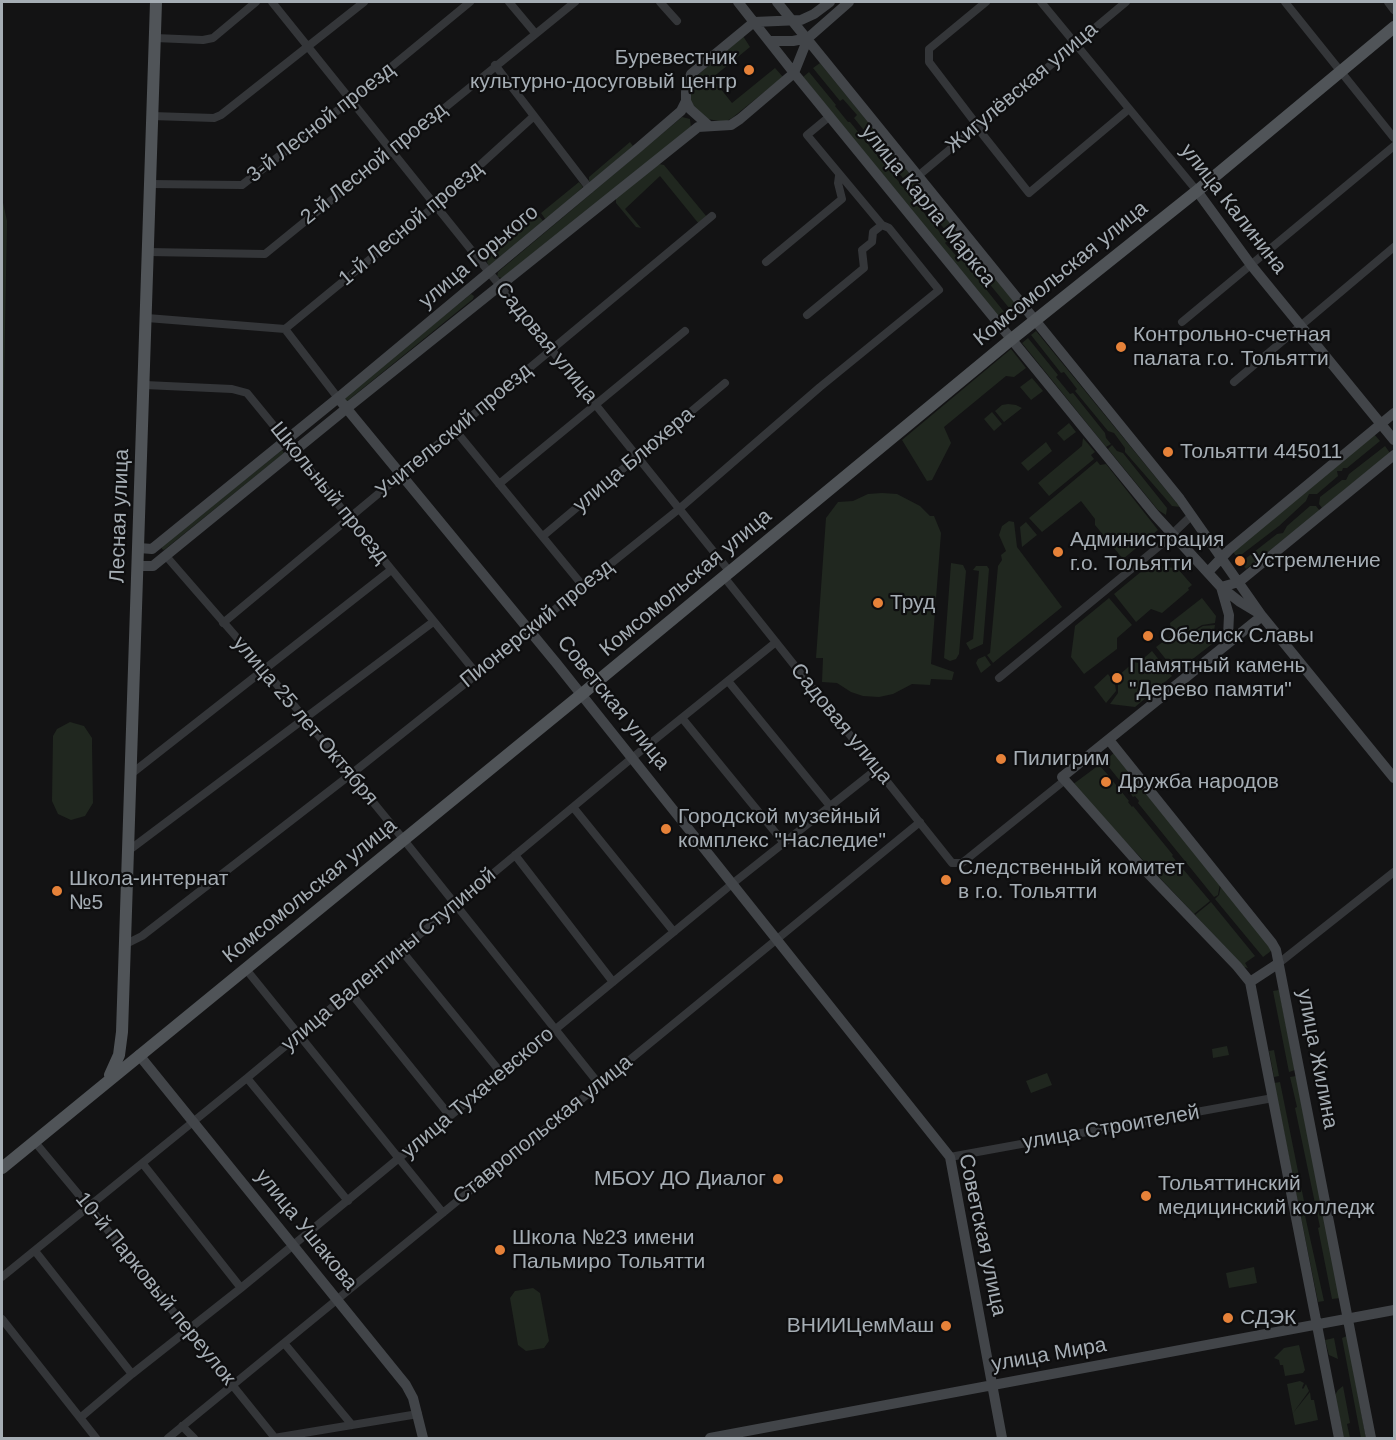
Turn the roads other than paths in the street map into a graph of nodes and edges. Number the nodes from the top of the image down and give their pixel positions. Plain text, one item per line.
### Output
1 (156, 2) edge
2 (256, 2) edge
3 (272, 2) edge
4 (364, 2) edge
5 (470, 2) edge
6 (509, 2) edge
7 (575, 2) edge
8 (660, 2) edge
9 (738, 2) edge
10 (777, 2) edge
11 (830, 2) edge
12 (849, 2) edge
13 (986, 2) edge
14 (1041, 2) edge
15 (1126, 2) edge
16 (1285, 2) edge
17 (1388, 2) edge
18 (1395, 10) edge
19 (677, 21) dead end
20 (754, 22) junction
21 (795, 22) junction
22 (1395, 27) edge
23 (535, 33) junction
24 (155, 38) junction
25 (808, 38) junction
26 (769, 41) junction
27 (1075, 43) junction
28 (308, 46) junction
29 (495, 65) junction
30 (1340, 72) junction
31 (794, 73) junction
32 (351, 100) junction
33 (686, 101) junction
34 (1129, 109) junction
35 (152, 116) junction
36 (534, 116) junction
37 (830, 116) junction
38 (708, 125) junction
39 (977, 125) junction
40 (1395, 138) edge
41 (1395, 146) edge
42 (392, 151) junction
43 (839, 176) junction
44 (918, 176) junction
45 (150, 184) junction
46 (590, 189) junction
47 (1197, 191) junction
48 (436, 205) junction
49 (712, 216) dead end
50 (882, 225) junction
51 (1395, 247) edge
52 (148, 252) junction
53 (766, 262) dead end
54 (1251, 265) junction
55 (490, 273) junction
56 (500, 285) junction
57 (807, 315) dead end
58 (147, 318) junction
59 (1035, 320) junction
60 (1182, 322) dead end
61 (1301, 326) junction
62 (285, 329) junction
63 (685, 331) dead end
64 (1012, 339) junction
65 (551, 350) junction
66 (1234, 382) dead end
67 (725, 383) dead end
68 (145, 385) junction
69 (338, 399) junction
70 (595, 404) junction
71 (346, 408) junction
72 (1395, 412) edge
73 (1381, 424) junction
74 (455, 430) junction
75 (1395, 440) edge
76 (287, 441) junction
77 (295, 451) junction
78 (1395, 455) edge
79 (637, 457) junction
80 (402, 474) junction
81 (499, 484) junction
82 (680, 509) junction
83 (1191, 516) junction
84 (350, 518) junction
85 (1173, 533) junction
86 (543, 536) junction
87 (139, 548) junction
88 (166, 556) junction
89 (1221, 557) junction
90 (138, 566) junction
91 (392, 570) junction
92 (1208, 572) junction
93 (727, 575) junction
94 (1239, 582) junction
95 (583, 586) junction
96 (1221, 587) junction
97 (1262, 616) junction
98 (433, 622) junction
99 (223, 623) junction
100 (529, 630) junction
101 (776, 642) junction
102 (1225, 645) junction
103 (265, 670) junction
104 (477, 674) junction
105 (999, 678) dead end
106 (728, 681) junction
107 (582, 694) junction
108 (682, 718) junction
109 (304, 719) junction
110 (1109, 740) junction
111 (632, 758) junction
112 (877, 769) junction
113 (131, 774) junction
114 (350, 775) junction
115 (1395, 778) edge
116 (1064, 779) junction
117 (830, 806) junction
118 (573, 807) junction
119 (920, 822) junction
120 (404, 840) junction
121 (784, 843) junction
122 (128, 851) junction
123 (515, 855) junction
124 (1395, 872) edge
125 (732, 884) junction
126 (454, 905) junction
127 (674, 932) junction
128 (776, 939) junction
129 (124, 945) junction
130 (401, 950) junction
131 (1279, 963) junction
132 (245, 968) junction
133 (613, 982) junction
134 (1251, 982) junction
135 (350, 992) junction
136 (555, 1030) junction
137 (122, 1032) junction
138 (298, 1035) junction
139 (139, 1055) junction
140 (502, 1074) junction
141 (247, 1078) junction
142 (599, 1084) junction
143 (100, 1087) junction
144 (1273, 1098) junction
145 (450, 1116) junction
146 (193, 1120) junction
147 (34, 1142) junction
148 (950, 1157) junction
149 (398, 1160) junction
150 (142, 1164) junction
151 (2, 1168) edge
152 (348, 1201) junction
153 (89, 1207) junction
154 (443, 1213) junction
155 (293, 1244) junction
156 (35, 1251) junction
157 (2, 1277) edge
158 (241, 1288) junction
159 (337, 1300) junction
160 (1395, 1310) edge
161 (2, 1319) edge
162 (1348, 1319) junction
163 (1317, 1325) junction
164 (189, 1331) junction
165 (284, 1343) junction
166 (132, 1374) junction
167 (992, 1385) junction
168 (233, 1386) junction
169 (418, 1414) junction
170 (80, 1418) junction
171 (352, 1425) junction
172 (182, 1426) junction
173 (96, 1438) edge
174 (168, 1438) edge
175 (194, 1438) edge
176 (274, 1438) edge
177 (423, 1438) edge
178 (710, 1438) edge
179 (1002, 1438) edge
180 (1339, 1438) edge
181 (1371, 1438) edge

1 - 24 main road, Лесная улица
2 - 24 street
3 - 28 street, Садовая улица
4 - 28 street
5 - 32 street, 3-й Лесной проезд
6 - 23 street
7 - 23 street, 2-й Лесной проезд
8 - 19 street
9 - 20 main road, улица Карла Маркса
10 - 21 main road, улица Карла Маркса
11 - 21 main road
12 - 25 main road, улица Горького
13 - 39 street
14 - 27 street, улица Калинина
15 - 27 street, Жигулёвская улица
16 - 30 street
17 - 18 street
20 - 21 main road
20 - 26 main road, улица Карла Маркса
20 - 33 main road, улица Горького
21 - 25 main road, улица Карла Маркса
22 - 30 main road, Комсомольская улица
23 - 29 street, 2-й Лесной проезд
24 - 35 main road, Лесная улица
25 - 26 main road
25 - 31 main road, улица Горького
25 - 44 main road, улица Карла Маркса
26 - 31 main road, улица Карла Маркса
27 - 34 street, улица Калинина
27 - 39 street, Жигулёвская улица
28 - 32 street, Садовая улица
28 - 35 street
29 - 36 street
29 - 42 street, 2-й Лесной проезд
30 - 40 street
30 - 47 main road, Комсомольская улица
31 - 37 main road, улица Карла Маркса
31 - 38 main road, улица Горького
32 - 42 street, Садовая улица
32 - 45 street, 3-й Лесной проезд
33 - 38 main road
33 - 46 main road, улица Горького
34 - 39 street
34 - 47 street, улица Калинина
35 - 45 main road, Лесная улица
36 - 46 street
36 - 48 street, 1-й Лесной проезд
37 - 43 street
37 - 64 main road, улица Карла Маркса
38 - 56 main road, улица Горького
39 - 44 street, Жигулёвская улица
41 - 54 street
42 - 48 street, Садовая улица
42 - 52 street, 2-й Лесной проезд
43 - 50 street
43 - 53 street
44 - 59 main road, улица Карла Маркса
45 - 52 main road, Лесная улица
46 - 55 main road, улица Горького
47 - 54 main road, улица Калинина
47 - 59 main road, Комсомольская улица
48 - 55 street, Садовая улица
48 - 62 street, 1-й Лесной проезд
49 - 65 street, Учительский проезд
50 - 57 street
50 - 82 street, Пионерский проезд
51 - 61 street
52 - 58 main road, Лесная улица
54 - 60 street
54 - 61 main road, улица Калинина
55 - 56 street, Садовая улица
55 - 69 main road, улица Горького
56 - 65 street, Садовая улица
56 - 71 main road, улица Горького
58 - 62 street
58 - 68 main road, Лесная улица
59 - 64 main road, Комсомольская улица
59 - 83 main road, улица Карла Маркса
61 - 66 street
61 - 73 main road, улица Калинина
62 - 69 street, Советская улица
63 - 70 street
64 - 85 main road, улица Карла Маркса
64 - 93 main road, Комсомольская улица
65 - 70 street, Садовая улица
65 - 74 street, Учительский проезд
67 - 79 street, улица Блюхера
68 - 76 street, Школьный проезд
68 - 87 main road, Лесная улица
69 - 71 main road, Советская улица
69 - 76 main road, улица Горького
70 - 79 street, Садовая улица
70 - 81 street
71 - 77 main road, улица Горького
71 - 80 main road, Советская улица
72 - 73 main road
73 - 75 main road, улица Калинина
73 - 89 main road
74 - 80 street, Учительский проезд
74 - 81 street
76 - 77 street, Школьный проезд
76 - 87 main road, улица Горького
77 - 84 street, Школьный проезд
77 - 88 main road, улица Горького
78 - 94 main road
79 - 82 street, Садовая улица
79 - 86 street, улица Блюхера
80 - 84 street, Учительский проезд
80 - 100 main road, Советская улица
81 - 86 street
82 - 93 street, Садовая улица
82 - 95 street, Пионерский проезд
83 - 85 street
83 - 89 main road, улица Карла Маркса
84 - 91 street, Школьный проезд
84 - 99 street, Учительский проезд
85 - 92 main road, улица Карла Маркса
85 - 105 street
86 - 95 street
87 - 90 main road, Лесная улица
88 - 90 main road, улица Горького
88 - 99 street, улица 25 лет Октября
89 - 92 main road
89 - 94 main road, улица Карла Маркса
90 - 113 main road, Лесная улица
91 - 98 street, Школьный проезд
91 - 103 street
92 - 96 main road, улица Карла Маркса
93 - 101 street, Садовая улица
93 - 107 main road, Комсомольская улица
94 - 96 main road
94 - 97 main road, улица Карла Маркса
95 - 100 street, Пионерский проезд
96 - 97 main road, улица Карла Маркса
96 - 102 main road
97 - 102 main road
97 - 115 main road, улица Карла Маркса
98 - 104 street, Школьный проезд
98 - 109 street
99 - 103 street, улица 25 лет Октября
100 - 104 street, Пионерский проезд
100 - 107 main road, Советская улица
101 - 106 street, улица Валентины Ступиной
101 - 112 street, Садовая улица
102 - 110 main road
103 - 109 street, улица 25 лет Октября
103 - 113 street
104 - 114 street, Пионерский проезд
106 - 108 street, улица Валентины Ступиной
106 - 117 street
107 - 111 main road, Советская улица
107 - 120 main road, Комсомольская улица
108 - 111 street, улица Валентины Ступиной
108 - 121 street
109 - 114 street, улица 25 лет Октября
109 - 122 street
110 - 116 main road
110 - 131 main road, улица Жилина
111 - 118 street, улица Валентины Ступиной
111 - 125 main road, Советская улица
112 - 117 street, улица Тухачевского
112 - 119 street, Садовая улица
113 - 122 main road, Лесная улица
114 - 120 street, улица 25 лет Октября
114 - 129 street, Пионерский проезд
116 - 119 street, Садовая улица
116 - 134 main road
117 - 121 street, улица Тухачевского
118 - 123 street, улица Валентины Ступиной
118 - 127 street
119 - 128 street, Ставропольская улица
120 - 126 street, улица 25 лет Октября
120 - 132 main road, Комсомольская улица
121 - 125 street, улица Тухачевского
122 - 129 main road, Лесная улица
123 - 126 street, улица Валентины Ступиной
123 - 133 street
124 - 131 street
125 - 127 street, улица Тухачевского
125 - 128 main road, Советская улица
126 - 130 street, улица Валентины Ступиной
126 - 136 street, улица 25 лет Октября
127 - 133 street, улица Тухачевского
128 - 142 street, Ставропольская улица
128 - 148 main road, Советская улица
129 - 137 main road, Лесная улица
130 - 135 street, улица Валентины Ступиной
130 - 140 street
131 - 134 main road
131 - 162 main road, улица Жилина
132 - 138 street
132 - 139 main road, Комсомольская улица
133 - 136 street, улица Тухачевского
134 - 144 main road
135 - 138 street, улица Валентины Ступиной
135 - 145 street
136 - 140 street, улица Тухачевского
136 - 142 street, улица 25 лет Октября
137 - 139 main road
137 - 143 main road, Лесная улица
138 - 141 street, улица Валентины Ступиной
138 - 149 street
139 - 143 main road, Комсомольская улица
139 - 146 main road, улица Ушакова
140 - 145 street, улица Тухачевского
141 - 146 street, улица Валентины Ступиной
141 - 152 street
142 - 154 street, Ставропольская улица
143 - 147 main road, Комсомольская улица
144 - 148 street, улица Строителей
144 - 163 main road
145 - 149 street, улица Тухачевского
146 - 150 street, улица Валентины Ступиной
146 - 155 main road, улица Ушакова
147 - 151 main road, Комсомольская улица
147 - 153 street, 10-й Парковый переулок
148 - 167 main road, Советская улица
149 - 152 street, улица Тухачевского
149 - 154 street
150 - 153 street, улица Валентины Ступиной
150 - 158 street
152 - 155 street, улица Тухачевского
153 - 156 street, улица Валентины Ступиной
153 - 164 street, 10-й Парковый переулок
154 - 159 street, Ставропольская улица
155 - 158 street, улица Тухачевского
155 - 159 main road, улица Ушакова
156 - 157 street, улица Валентины Ступиной
156 - 166 street
158 - 164 street, улица Тухачевского
159 - 165 street, Ставропольская улица
159 - 169 main road, улица Ушакова
160 - 162 main road, улица Мира
161 - 170 street
162 - 163 main road, улица Мира
162 - 181 main road, улица Жилина
163 - 167 main road, улица Мира
163 - 180 main road
164 - 166 street, улица Тухачевского
164 - 168 street, 10-й Парковый переулок
165 - 168 street, Ставропольская улица
165 - 171 street
166 - 170 street, улица Тухачевского
167 - 178 main road, улица Мира
167 - 179 main road, Советская улица
168 - 172 street, Ставропольская улица
168 - 176 street, 10-й Парковый переулок
169 - 171 street
169 - 177 main road, улица Ушакова
170 - 173 street
171 - 176 street
172 - 174 street, Ставропольская улица
172 - 175 street

